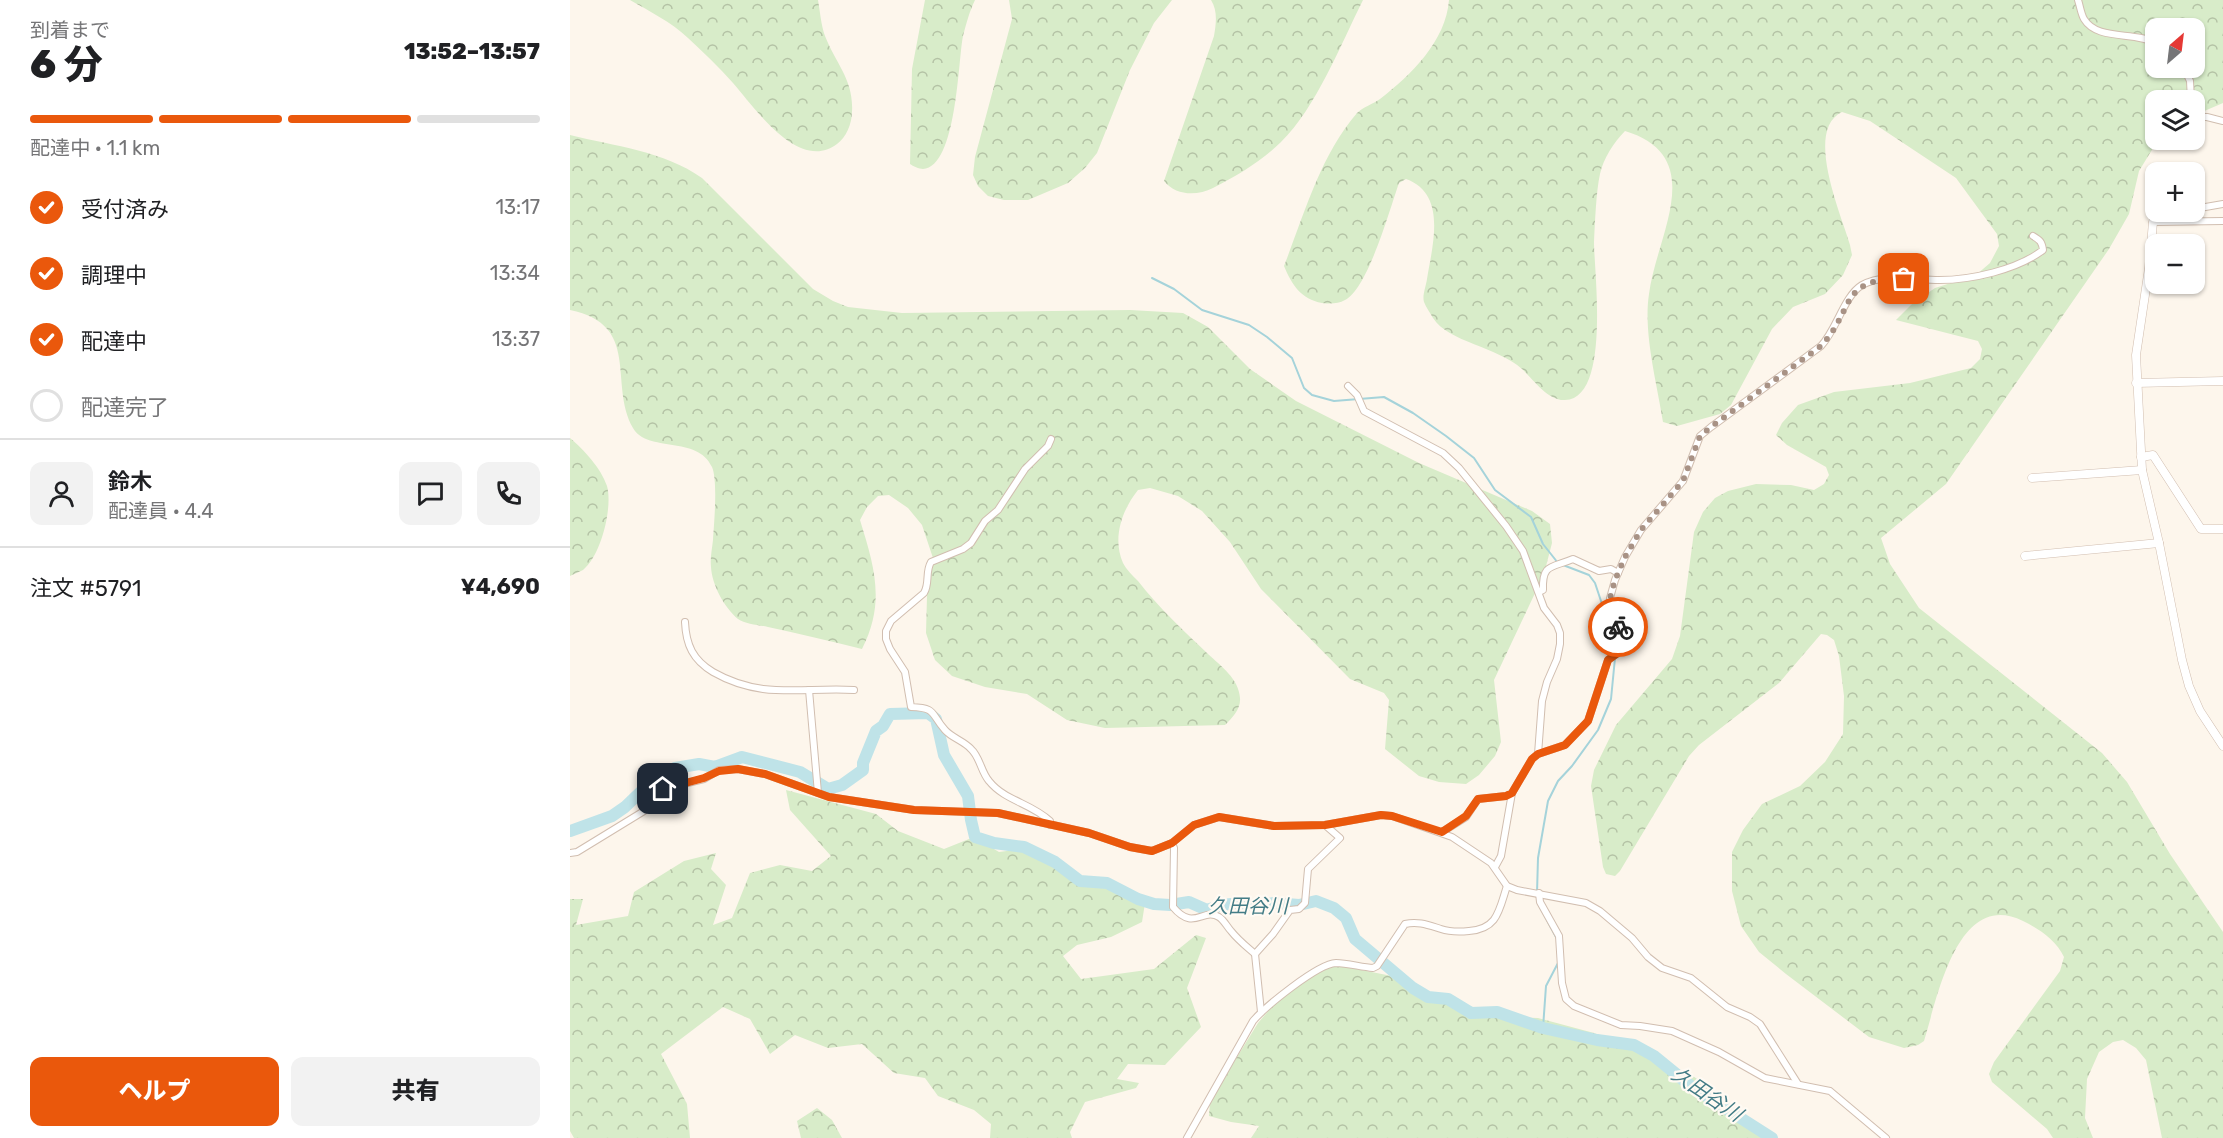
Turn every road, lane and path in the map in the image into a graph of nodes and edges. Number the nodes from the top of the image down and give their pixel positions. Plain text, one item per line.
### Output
1 (2078, 0) edge
2 (2145, 38) edge
3 (2205, 117) edge
4 (2223, 121) edge
5 (2223, 204) edge
6 (2205, 207) edge
7 (2205, 221) edge
8 (2223, 221) edge
9 (2153, 222) edge
10 (2033, 236) dead end
11 (2223, 381) edge
12 (2136, 382) junction
13 (1348, 386) dead end
14 (1051, 439) dead end
15 (2140, 457) junction
16 (2142, 470) junction
17 (2032, 478) dead end
18 (2223, 529) edge
19 (2159, 543) junction
20 (2025, 556) dead end
21 (1618, 573) junction
22 (1539, 592) junction
23 (685, 622) dead end
24 (808, 690) junction
25 (854, 690) dead end
26 (2223, 746) edge
27 (1538, 754) junction
28 (818, 790) junction
29 (1512, 793) junction
30 (1050, 825) junction
31 (1325, 825) junction
32 (1442, 832) junction
33 (1172, 843) junction
34 (570, 853) edge
35 (1495, 867) junction
36 (1507, 886) junction
37 (1539, 893) junction
38 (1255, 954) junction
39 (1261, 1012) junction
40 (1798, 1084) junction
41 (1187, 1138) edge
42 (1886, 1138) edge

1 - 2 street
3 - 4 street
5 - 6 street
7 - 8 street
9 - 12 street
10 - 21 street
11 - 12 street
12 - 15 street
13 - 22 street
14 - 30 street
15 - 16 street
15 - 18 street
16 - 17 street
16 - 19 street
19 - 20 street
19 - 26 street
21 - 22 street
21 - 27 street
22 - 27 street
23 - 24 street
24 - 25 street
24 - 28 street
27 - 29 street
28 - 30 street
28 - 34 street
29 - 32 street
29 - 35 street
30 - 33 street
31 - 32 street
31 - 33 street
31 - 38 street
32 - 35 street
33 - 38 street
35 - 36 street
36 - 37 street
36 - 39 street
37 - 40 street
37 - 40 street
38 - 39 street
39 - 41 street
40 - 42 street

